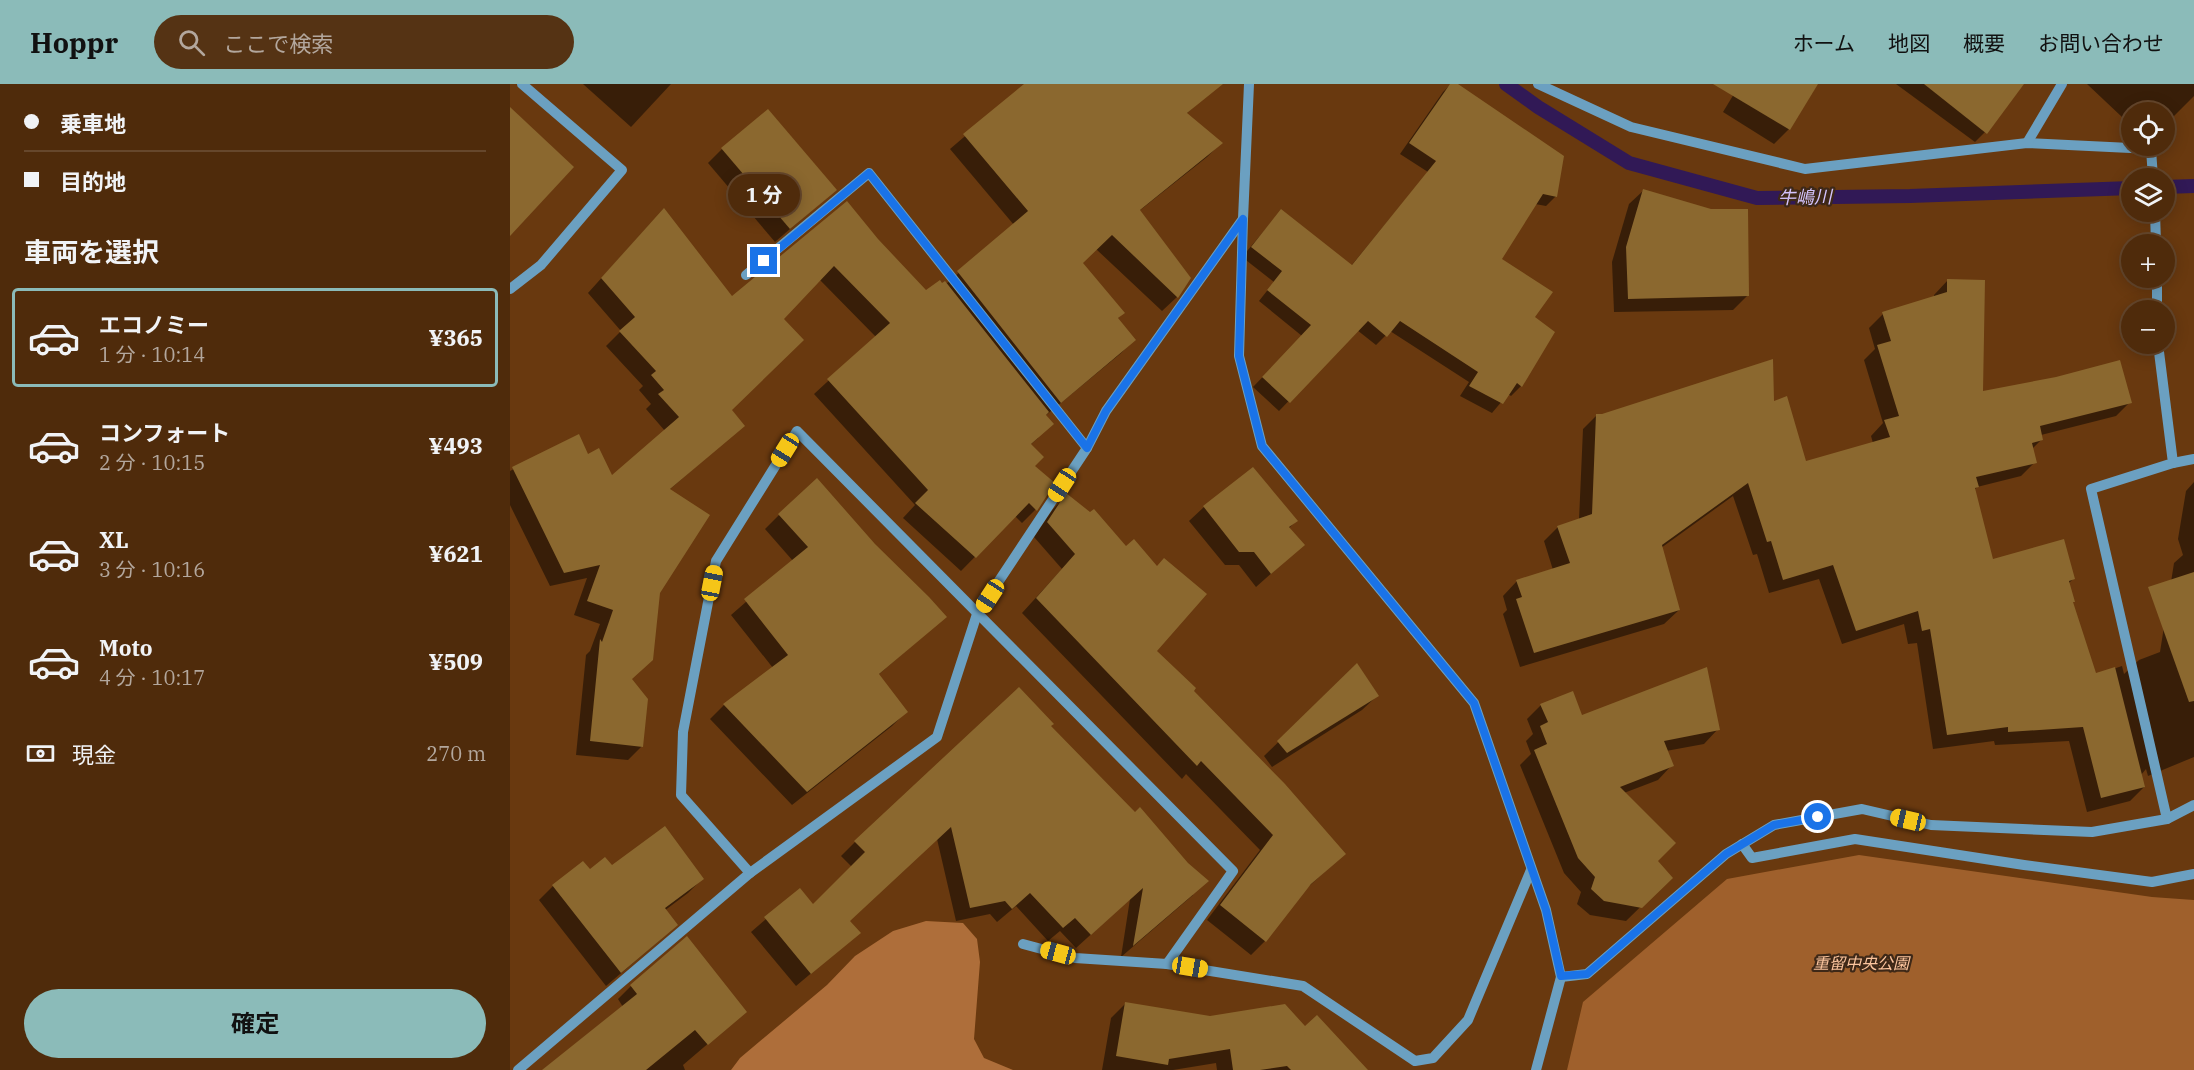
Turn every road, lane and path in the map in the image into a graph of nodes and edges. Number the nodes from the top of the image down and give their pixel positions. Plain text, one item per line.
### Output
1 (522, 84) edge
2 (1249, 84) edge
3 (1538, 84) edge
4 (2062, 84) edge
5 (2027, 143) junction
6 (2152, 168) edge
7 (1243, 219) junction
8 (746, 275) dead end
9 (510, 288) edge
10 (2159, 354) edge
11 (1087, 448) junction
12 (2194, 459) edge
13 (2173, 463) junction
14 (977, 614) junction
15 (2194, 805) edge
16 (2167, 819) junction
17 (1742, 844) junction
18 (1531, 870) junction
19 (750, 873) junction
20 (2194, 874) edge
21 (1023, 944) dead end
22 (1167, 964) junction
23 (1561, 976) junction
24 (518, 1070) edge
25 (1536, 1070) edge

1 - 9 street
2 - 7 street
3 - 5 street
4 - 5 street
5 - 6 street
7 - 11 street
7 - 18 street
8 - 11 street
10 - 13 street
11 - 14 street
12 - 13 street
13 - 16 street
14 - 19 street
14 - 19 street
14 - 22 street
15 - 16 street
16 - 17 street
17 - 20 street
17 - 23 street
18 - 22 street
18 - 23 street
19 - 24 street
21 - 22 street
23 - 25 street

